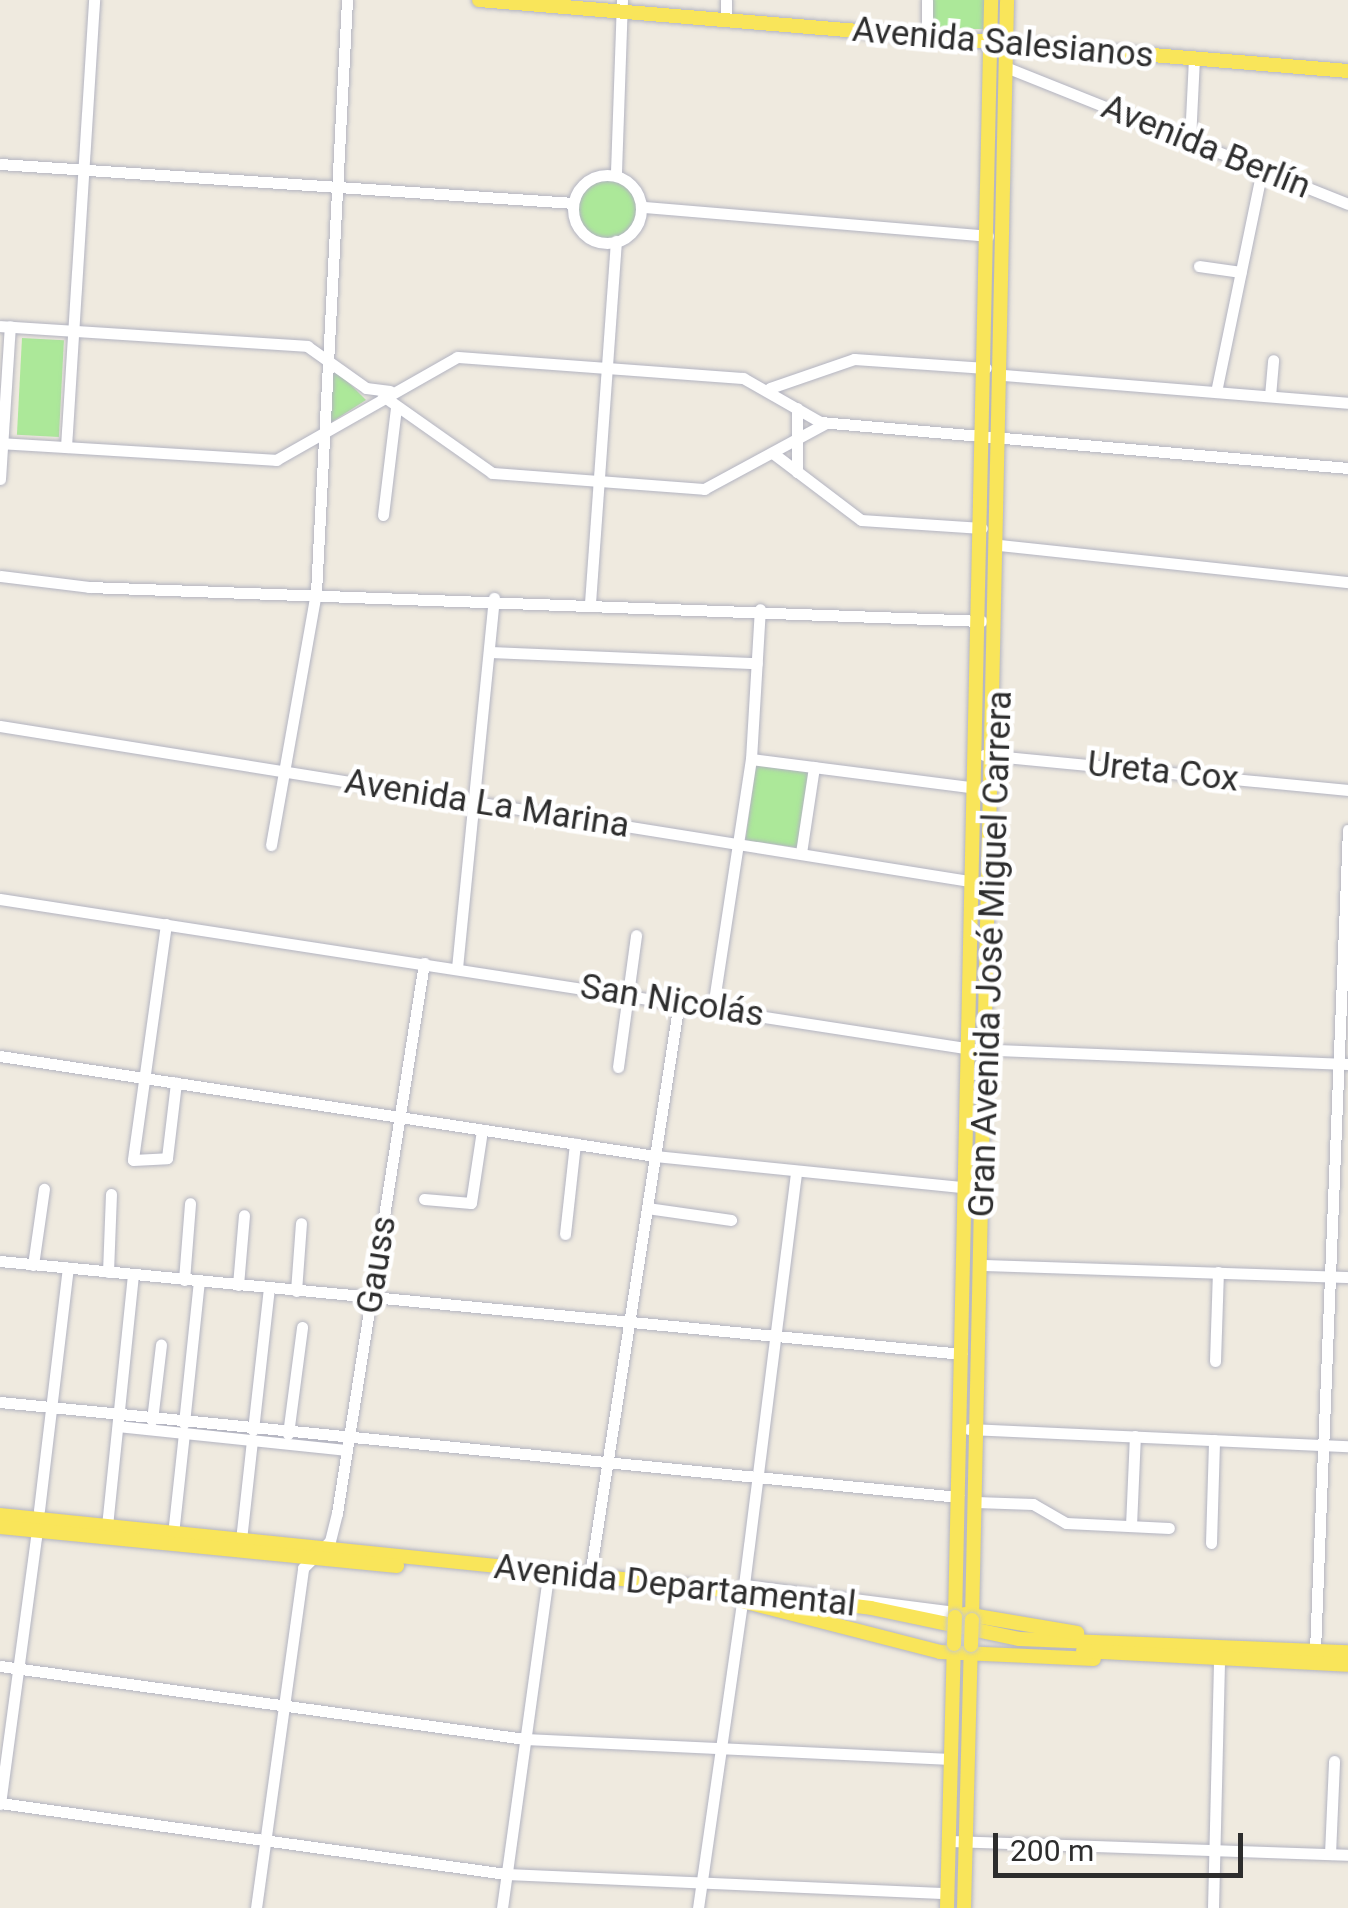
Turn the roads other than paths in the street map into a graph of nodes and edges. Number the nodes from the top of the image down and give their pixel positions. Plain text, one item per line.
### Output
1 (94, 0) edge
2 (347, 0) edge
3 (478, 0) edge
4 (726, 0) edge
5 (927, 0) edge
6 (992, 0) edge
7 (1007, 0) edge
8 (542, 2) edge
9 (622, 6) edge
10 (726, 20) junction
11 (927, 37) junction
12 (992, 42) junction
13 (1008, 43) junction
14 (1194, 58) junction
15 (1008, 68) junction
16 (1348, 71) edge
17 (1190, 140) junction
18 (0, 164) edge
19 (1262, 169) junction
20 (84, 170) junction
21 (616, 172) junction
22 (336, 187) junction
23 (573, 203) junction
24 (1348, 204) edge
25 (644, 207) junction
26 (988, 236) junction
27 (616, 242) junction
28 (1004, 249) junction
29 (1200, 266) dead end
30 (1241, 272) junction
31 (5, 326) edge
32 (73, 330) junction
33 (326, 354) junction
34 (1273, 360) dead end
35 (608, 366) junction
36 (986, 368) junction
37 (1002, 375) junction
38 (366, 388) junction
39 (770, 388) junction
40 (393, 390) junction
41 (1216, 392) junction
42 (1270, 396) junction
43 (1348, 403) edge
44 (368, 406) junction
45 (396, 406) junction
46 (797, 408) junction
47 (408, 416) junction
48 (826, 422) junction
49 (993, 434) junction
50 (321, 436) junction
51 (796, 441) junction
52 (1, 443) edge
53 (66, 447) junction
54 (774, 454) junction
55 (1348, 468) edge
56 (798, 473) junction
57 (0, 480) edge
58 (599, 480) junction
59 (384, 515) dead end
60 (982, 528) junction
61 (1000, 545) junction
62 (0, 576) edge
63 (1348, 582) edge
64 (316, 592) junction
65 (494, 598) junction
66 (590, 603) junction
67 (760, 610) junction
68 (980, 620) junction
69 (490, 652) junction
70 (757, 662) junction
71 (0, 726) edge
72 (977, 754) junction
73 (996, 755) junction
74 (752, 759) junction
75 (814, 767) junction
76 (286, 770) junction
77 (976, 788) junction
78 (1348, 790) edge
79 (478, 802) junction
80 (1348, 830) edge
81 (740, 843) junction
82 (271, 845) dead end
83 (802, 853) junction
84 (975, 882) junction
85 (0, 899) edge
86 (166, 924) junction
87 (636, 935) dead end
88 (424, 963) junction
89 (456, 968) junction
90 (630, 995) junction
91 (679, 1002) junction
92 (713, 1007) junction
93 (971, 1049) junction
94 (988, 1050) junction
95 (0, 1056) edge
96 (1343, 1064) edge
97 (618, 1067) dead end
98 (141, 1078) junction
99 (176, 1083) junction
100 (400, 1117) junction
101 (482, 1130) junction
102 (575, 1144) junction
103 (655, 1156) junction
104 (796, 1173) junction
105 (968, 1188) junction
106 (44, 1190) dead end
107 (111, 1194) dead end
108 (424, 1199) dead end
109 (190, 1203) dead end
110 (646, 1208) junction
111 (244, 1215) dead end
112 (732, 1220) dead end
113 (301, 1224) dead end
114 (564, 1234) dead end
115 (0, 1261) edge
116 (33, 1264) junction
117 (982, 1264) junction
118 (68, 1268) junction
119 (965, 1268) junction
120 (108, 1272) junction
121 (1218, 1272) junction
122 (133, 1275) junction
123 (1329, 1276) junction
124 (1348, 1277) edge
125 (184, 1280) junction
126 (198, 1281) junction
127 (238, 1285) junction
128 (269, 1288) junction
129 (296, 1291) junction
130 (372, 1298) junction
131 (628, 1326) junction
132 (302, 1327) dead end
133 (777, 1341) junction
134 (162, 1345) dead end
135 (962, 1354) junction
136 (1215, 1361) dead end
137 (0, 1402) edge
138 (51, 1407) junction
139 (152, 1420) junction
140 (118, 1421) junction
141 (184, 1428) junction
142 (960, 1429) junction
143 (977, 1430) junction
144 (288, 1434) junction
145 (253, 1436) junction
146 (1135, 1436) junction
147 (1214, 1440) junction
148 (1322, 1444) junction
149 (348, 1445) junction
150 (1348, 1446) edge
151 (606, 1468) junction
152 (760, 1483) junction
153 (958, 1497) junction
154 (976, 1502) junction
155 (0, 1515) edge
156 (38, 1520) junction
157 (174, 1525) dead end
158 (107, 1526) junction
159 (1131, 1526) junction
160 (0, 1527) edge
161 (1169, 1528) dead end
162 (241, 1540) junction
163 (1212, 1543) dead end
164 (317, 1554) junction
165 (590, 1575) junction
166 (548, 1576) junction
167 (690, 1586) junction
168 (743, 1593) junction
169 (955, 1614) junction
170 (972, 1618) junction
171 (954, 1649) junction
172 (971, 1649) junction
173 (1315, 1650) junction
174 (1348, 1652) edge
175 (1212, 1654) junction
176 (1348, 1665) edge
177 (0, 1666) edge
178 (18, 1668) junction
179 (284, 1705) junction
180 (525, 1738) junction
181 (720, 1748) junction
182 (951, 1759) junction
183 (1334, 1761) dead end
184 (0, 1803) edge
185 (266, 1840) junction
186 (949, 1841) junction
187 (965, 1842) junction
188 (1214, 1850) junction
189 (1330, 1854) junction
190 (1348, 1855) edge
191 (506, 1874) junction
192 (701, 1883) junction
193 (948, 1901) edge
194 (256, 1908) edge
195 (502, 1908) edge
196 (698, 1908) edge
197 (964, 1908) edge
198 (1213, 1908) edge

1 - 20 street
2 - 22 street
3 - 8 main road, Avenida Salesianos
4 - 10 street
5 - 11 street
6 - 12 main road, Gran Avenida José Miguel Carrera
7 - 13 main road, Gran Avenida José Miguel Carrera
8 - 9 main road, Avenida Salesianos
9 - 10 main road, Avenida Salesianos
9 - 21 street
10 - 11 main road, Avenida Salesianos
11 - 12 main road, Avenida Salesianos
12 - 13 main road, Avenida Salesianos
12 - 26 main road, Gran Avenida José Miguel Carrera
13 - 14 main road, Avenida Salesianos
13 - 15 main road, Gran Avenida José Miguel Carrera
14 - 16 main road, Avenida Salesianos
14 - 17 street
15 - 17 street, Avenida Berlín
15 - 28 main road, Gran Avenida José Miguel Carrera
17 - 19 street, Avenida Berlín
18 - 20 street
19 - 24 street, Avenida Berlín
19 - 30 street
20 - 22 street
20 - 32 street
21 - 23 street
21 - 25 street
22 - 23 street
22 - 33 street
23 - 27 street
25 - 26 street
25 - 27 street
26 - 28 main road
26 - 36 main road, Gran Avenida José Miguel Carrera
27 - 35 street
28 - 37 main road, Gran Avenida José Miguel Carrera
29 - 30 street
30 - 41 street
31 - 32 street
31 - 52 street
32 - 33 street
32 - 53 street
33 - 38 street
33 - 50 street
34 - 42 street
35 - 39 street
35 - 40 street
35 - 58 street
36 - 39 street
36 - 49 main road, Gran Avenida José Miguel Carrera
37 - 41 street
37 - 49 main road, Gran Avenida José Miguel Carrera
38 - 40 street
38 - 44 street
39 - 46 street
40 - 44 street
40 - 45 street
40 - 47 street
41 - 42 street
42 - 43 street
44 - 50 street
45 - 47 street
45 - 59 street
46 - 48 street
46 - 51 street
47 - 58 street
48 - 49 street
48 - 51 street
49 - 55 street
49 - 60 main road, Gran Avenida José Miguel Carrera
49 - 61 main road, Gran Avenida José Miguel Carrera
50 - 53 street
50 - 64 street
51 - 54 street
51 - 56 street
52 - 53 street
52 - 57 street
54 - 56 street
54 - 58 street
56 - 60 street
58 - 66 street
60 - 68 main road, Gran Avenida José Miguel Carrera
61 - 63 street
61 - 73 main road, Gran Avenida José Miguel Carrera
62 - 64 street
64 - 65 street
64 - 76 street
65 - 66 street
65 - 69 street
66 - 67 street
67 - 68 street
67 - 70 street
68 - 72 main road, Gran Avenida José Miguel Carrera
69 - 70 street
69 - 79 street
70 - 74 street
71 - 76 street, Avenida La Marina
72 - 73 street, Ureta Cox
72 - 77 main road, Gran Avenida José Miguel Carrera
73 - 78 street, Ureta Cox
73 - 94 main road, Gran Avenida José Miguel Carrera
74 - 75 street
74 - 81 street
75 - 77 street
75 - 83 street
76 - 79 street, Avenida La Marina
76 - 82 street
77 - 84 main road, Gran Avenida José Miguel Carrera
79 - 81 street, Avenida La Marina
79 - 89 street
80 - 96 street
81 - 83 street, Avenida La Marina
81 - 92 street
83 - 84 street, Avenida La Marina
84 - 93 main road, Gran Avenida José Miguel Carrera
85 - 86 street, San Nicolás
86 - 88 street, San Nicolás
86 - 98 street
87 - 90 street
88 - 89 street, San Nicolás
88 - 100 street, Gauss
89 - 90 street, San Nicolás
90 - 91 street, San Nicolás
90 - 97 street
91 - 92 street, San Nicolás
91 - 103 street
92 - 93 street, San Nicolás
93 - 94 street, San Nicolás
93 - 105 main road, Gran Avenida José Miguel Carrera
94 - 96 street, San Nicolás
94 - 117 main road, Gran Avenida José Miguel Carrera
95 - 98 street
96 - 123 street
98 - 99 street
98 - 99 street
99 - 100 street
100 - 101 street
100 - 130 street, Gauss
101 - 102 street
101 - 108 street
102 - 103 street
102 - 114 street
103 - 104 street
103 - 110 street
104 - 105 street
104 - 133 street
105 - 119 main road, Gran Avenida José Miguel Carrera
106 - 116 street
107 - 120 street
109 - 125 street
110 - 112 street
110 - 131 street
111 - 127 street
113 - 129 street
115 - 116 street
116 - 118 street
117 - 119 main road
117 - 121 street
117 - 143 main road, Gran Avenida José Miguel Carrera
118 - 120 street
118 - 138 street
119 - 135 main road, Gran Avenida José Miguel Carrera
120 - 122 street
121 - 123 street
121 - 136 street
122 - 125 street
122 - 140 street
123 - 124 street
123 - 148 street
125 - 126 street
126 - 127 street
126 - 141 street
127 - 128 street
128 - 129 street
128 - 145 street
129 - 130 street
130 - 131 street
130 - 149 street, Gauss
131 - 133 street
131 - 151 street
132 - 144 street
133 - 135 street
133 - 152 street
134 - 139 street
135 - 142 main road, Gran Avenida José Miguel Carrera
137 - 138 street
138 - 140 street
138 - 156 street
139 - 140 street
139 - 141 street
140 - 141 street
140 - 158 street
141 - 145 street
141 - 157 street
142 - 143 street
142 - 153 main road, Gran Avenida José Miguel Carrera
143 - 146 street
143 - 154 main road, Gran Avenida José Miguel Carrera
144 - 145 street
144 - 149 street
145 - 149 street
145 - 162 street
146 - 147 street
146 - 159 street
147 - 148 street
147 - 163 street
148 - 150 street
148 - 173 street
149 - 151 street
149 - 164 street, Gauss
151 - 152 street
151 - 165 street
152 - 153 street
152 - 168 street
153 - 169 main road, Gran Avenida José Miguel Carrera
154 - 159 street
154 - 170 main road, Gran Avenida José Miguel Carrera
155 - 156 main road, Avenida Departamental
156 - 158 main road, Avenida Departamental
156 - 160 main road, Avenida Departamental
156 - 164 main road, Avenida Departamental
156 - 178 street
158 - 162 main road, Avenida Departamental
159 - 161 street
162 - 164 main road, Avenida Departamental
164 - 166 main road, Avenida Departamental
164 - 179 street, Gauss
165 - 166 main road, Avenida Departamental
165 - 167 main road, Avenida Departamental
166 - 168 main road, Avenida Departamental
166 - 180 street
167 - 168 main road
167 - 175 main road, Avenida Departamental
168 - 169 street, Avenida Departamental
168 - 171 main road
168 - 175 main road, Avenida Departamental
168 - 181 street
169 - 170 main road
169 - 171 main road, Gran Avenida José Miguel Carrera, bridge
170 - 172 main road, Gran Avenida José Miguel Carrera, bridge
170 - 175 main road
171 - 172 main road
171 - 182 main road, Gran Avenida José Miguel Carrera
172 - 175 main road
172 - 187 main road, Gran Avenida José Miguel Carrera
173 - 174 main road, Avenida Departamental
173 - 175 main road, Avenida Departamental
175 - 176 main road, Avenida Departamental
175 - 188 street
177 - 178 street
178 - 179 street
178 - 184 street
179 - 180 street
179 - 185 street, Gauss
180 - 181 street
180 - 191 street
181 - 182 street
181 - 192 street
182 - 186 main road, Gran Avenida José Miguel Carrera
183 - 189 street
184 - 185 street
185 - 191 street
185 - 194 street, Gauss
186 - 187 street
186 - 193 main road, Gran Avenida José Miguel Carrera
187 - 188 street
187 - 197 main road, Gran Avenida José Miguel Carrera
188 - 189 street
188 - 198 street
189 - 190 street
191 - 192 street
191 - 195 street
192 - 193 street
192 - 196 street

